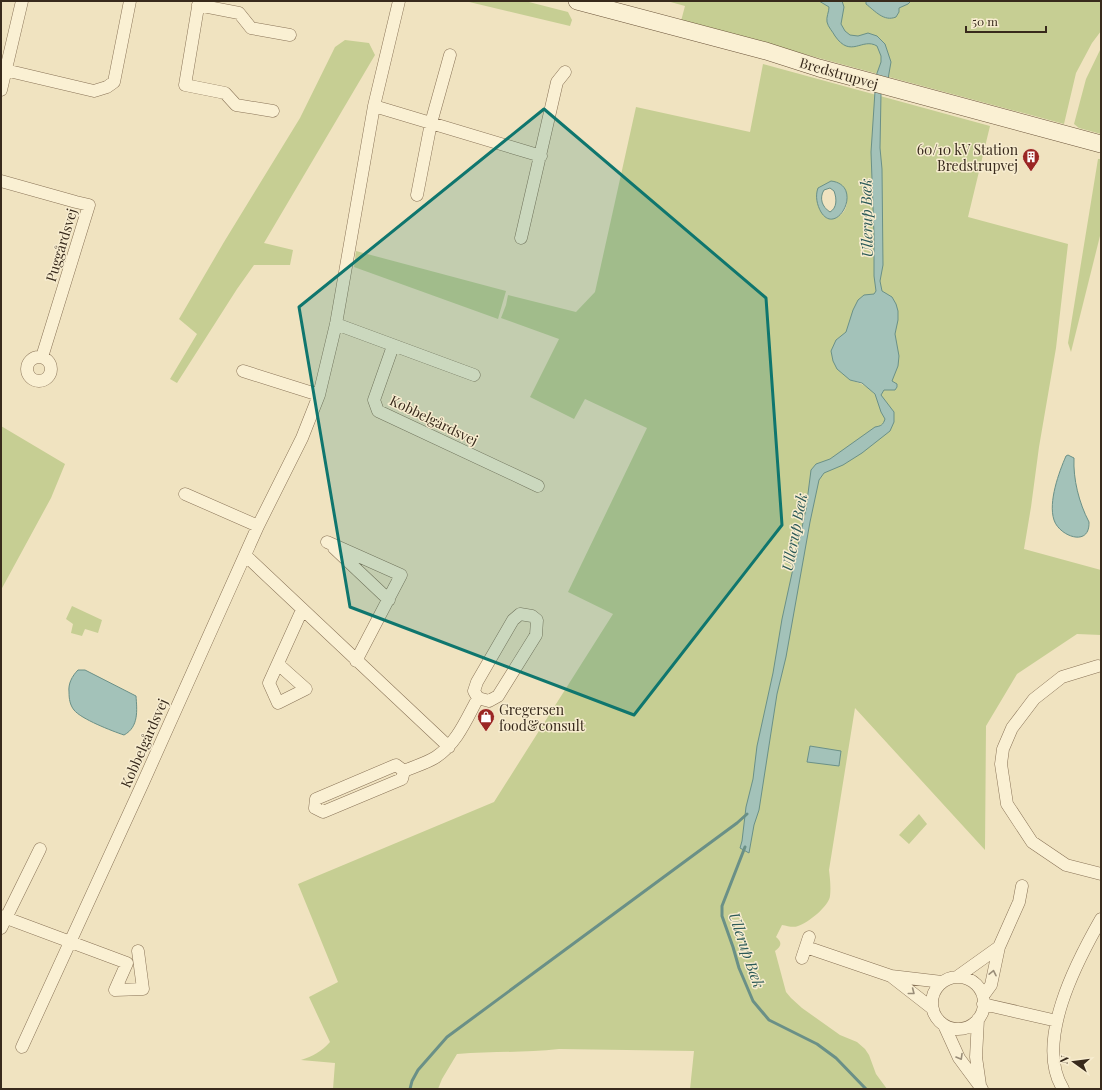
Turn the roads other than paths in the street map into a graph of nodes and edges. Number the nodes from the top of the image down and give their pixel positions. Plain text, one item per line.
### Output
1 (22, 1) edge
2 (130, 1) edge
3 (399, 1) edge
4 (577, 1) edge
5 (199, 3) edge
6 (290, 35) dead end
7 (450, 55) dead end
8 (3, 69) edge
9 (565, 72) dead end
10 (1, 90) edge
11 (374, 106) junction
12 (273, 111) dead end
13 (430, 124) junction
14 (1101, 144) edge
15 (541, 156) junction
16 (1, 181) edge
17 (417, 195) dead end
18 (521, 238) dead end
19 (336, 324) junction
20 (394, 346) junction
21 (42, 357) dead end
22 (243, 371) dead end
23 (474, 375) dead end
24 (319, 395) junction
25 (538, 486) dead end
26 (185, 494) dead end
27 (258, 526) junction
28 (245, 555) junction
29 (389, 600) junction
30 (302, 610) junction
31 (356, 661) junction
32 (278, 664) dead end
33 (1098, 666) dead end
34 (478, 698) junction
35 (449, 747) junction
36 (404, 771) junction
37 (40, 849) dead end
38 (1101, 874) edge
39 (1022, 886) dead end
40 (1101, 918) edge
41 (3, 921) edge
42 (70, 942) junction
43 (805, 947) dead end
44 (999, 947) junction
45 (127, 964) dead end
46 (891, 976) junction
47 (958, 977) junction
48 (942, 982) junction
49 (983, 1000) junction
50 (932, 1009) junction
51 (978, 1019) junction
52 (1057, 1021) junction
53 (944, 1025) junction
54 (22, 1047) dead end
55 (981, 1088) edge
56 (1063, 1089) edge

1 - 8 street
2 - 8 street
3 - 11 street, Kobbelgårdsvej
4 - 14 street, Bredstrupvej
5 - 6 street
5 - 12 street
7 - 13 street
8 - 10 street
9 - 15 street
11 - 13 street
11 - 19 street, Kobbelgårdsvej
13 - 15 street
13 - 17 street
15 - 18 street
16 - 21 street, Puggårdsvej
19 - 20 street
19 - 24 street, Kobbelgårdsvej
20 - 23 street
20 - 25 street, Kobbelgårdsvej
22 - 24 street
24 - 27 street, Kobbelgårdsvej
26 - 27 street
27 - 28 street, Kobbelgårdsvej
28 - 30 street
28 - 42 street, Kobbelgårdsvej
29 - 29 street
29 - 31 street
30 - 31 street
30 - 32 street
31 - 35 street
33 - 38 street
34 - 34 street
34 - 35 street
35 - 36 street
36 - 36 street
37 - 41 street
39 - 44 street
40 - 52 street
41 - 42 street
42 - 45 street
42 - 54 street, Kobbelgårdsvej
43 - 46 street
44 - 47 street
49 -> 44 street
46 - 48 street
46 -> 50 street
47 - 48 street
47 - 49 street
48 - 50 street
49 - 51 street
49 - 52 street
50 - 53 street
51 - 53 street
51 - 55 street
52 - 56 street
53 -> 55 street

